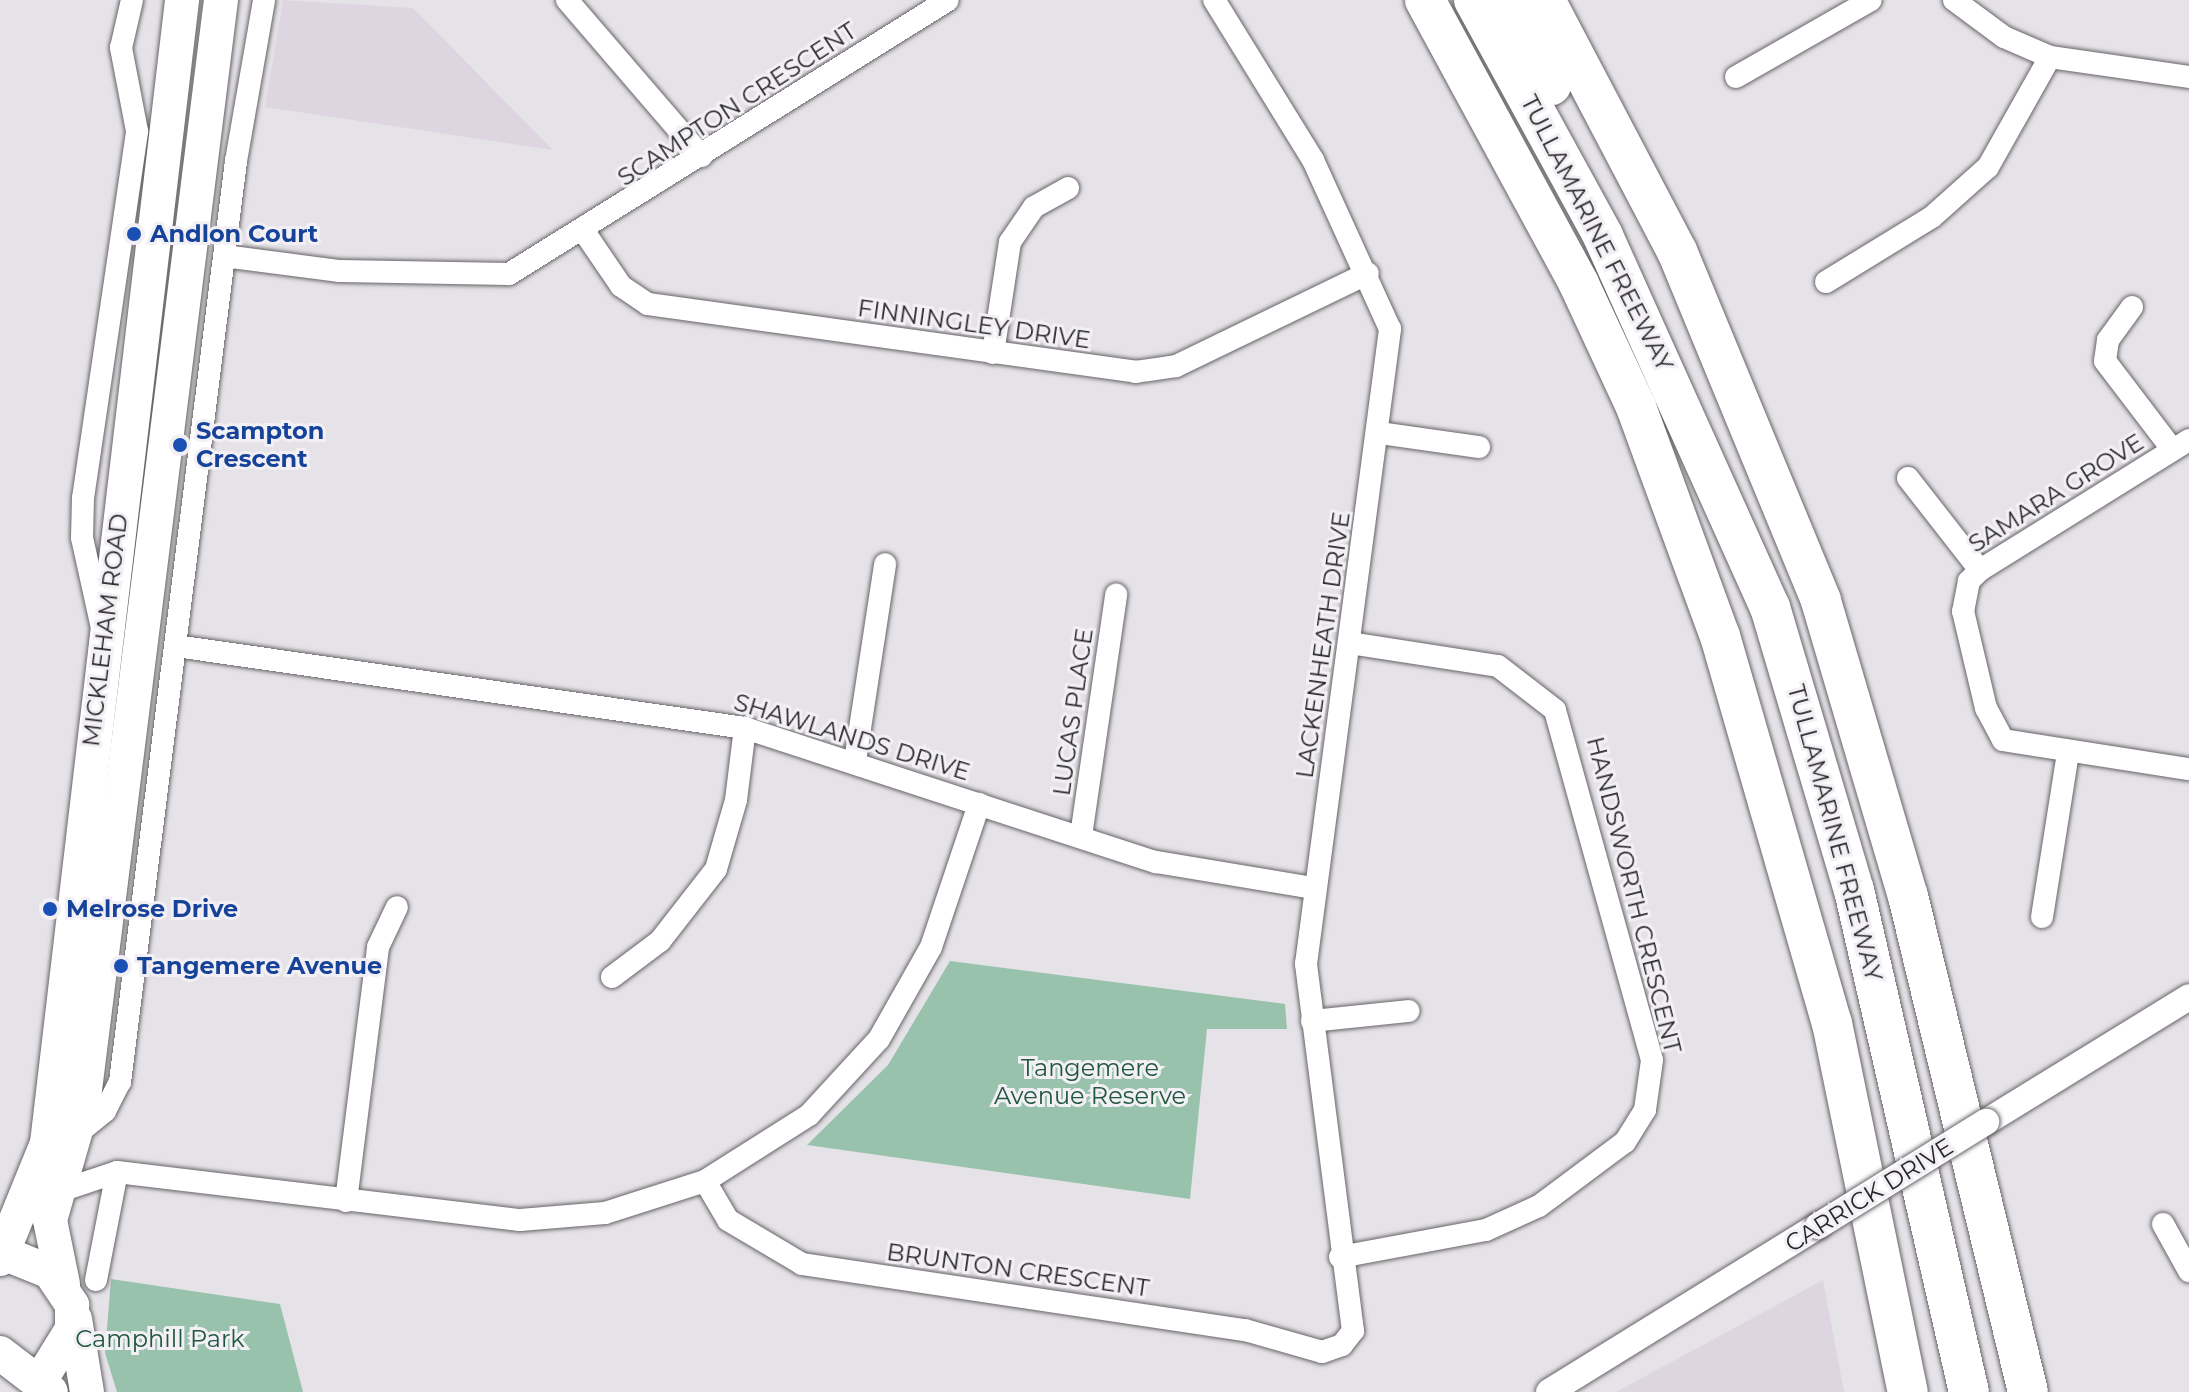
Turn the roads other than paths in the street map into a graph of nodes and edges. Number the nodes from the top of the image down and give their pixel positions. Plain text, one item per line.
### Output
1 (182, 0) edge
2 (221, 0) edge
3 (264, 0) edge
4 (567, 0) edge
5 (1214, 0) edge
6 (1425, 0) edge
7 (1474, 0) edge
8 (1507, 0) edge
9 (1545, 0) edge
10 (1871, 0) edge
11 (1954, 0) edge
12 (133, 1) edge
13 (938, 3) edge
14 (2050, 57) junction
15 (1736, 77) dead end
16 (2189, 77) edge
17 (701, 156) junction
18 (236, 161) junction
19 (1068, 188) dead end
20 (196, 193) junction
21 (585, 233) junction
22 (224, 256) junction
23 (1368, 273) junction
24 (1826, 282) dead end
25 (2132, 307) dead end
26 (993, 353) junction
27 (1379, 433) junction
28 (2181, 444) edge
29 (1479, 447) dead end
30 (128, 448) junction
31 (165, 455) junction
32 (1908, 478) dead end
33 (156, 530) junction
34 (1741, 533) junction
35 (885, 564) dead end
36 (1980, 570) junction
37 (183, 587) junction
38 (1116, 595) dead end
39 (105, 637) junction
40 (1349, 643) junction
41 (176, 646) junction
42 (167, 714) junction
43 (745, 728) junction
44 (2068, 753) junction
45 (855, 761) junction
46 (2189, 769) edge
47 (125, 771) junction
48 (979, 804) junction
49 (1081, 836) junction
50 (1313, 888) junction
51 (71, 898) junction
52 (109, 900) junction
53 (397, 907) dead end
54 (2042, 917) dead end
55 (612, 977) dead end
56 (2189, 997) edge
57 (1408, 1011) dead end
58 (1312, 1021) junction
59 (76, 1139) junction
60 (117, 1172) junction
61 (705, 1181) junction
62 (346, 1201) junction
63 (28, 1203) edge
64 (1982, 1212) junction
65 (2163, 1224) dead end
66 (1, 1254) edge
67 (1340, 1257) junction
68 (2189, 1271) edge
69 (79, 1282) junction
70 (75, 1319) junction
71 (1350, 1337) joint
72 (0, 1353) edge
73 (41, 1388) edge
74 (87, 1392) edge
75 (1549, 1392) edge
76 (1908, 1392) edge
77 (1969, 1392) edge
78 (2016, 1392) edge
79 (2028, 1392) edge

1 - 30 main road, MICKLEHAM ROAD
2 - 20 main road, MICKLEHAM ROAD
3 - 18 street, MICKLEHAM ROAD
4 - 17 street
5 - 23 street, LACKENHEATH DRIVE
6 - 76 highway, TULLAMARINE FREEWAY
7 - 34 highway, TULLAMARINE FREEWAY
8 - 34 highway
9 - 64 highway
10 - 15 street
11 - 14 street
12 - 39 street
13 - 17 street, SCAMPTON CRESCENT
14 - 16 street
14 - 24 street
17 - 21 street, SCAMPTON CRESCENT
18 - 20 street
18 - 22 street, MICKLEHAM ROAD
19 - 26 street
20 - 31 main road, MICKLEHAM ROAD
21 - 22 street, SCAMPTON CRESCENT
21 - 26 street, FINNINGLEY DRIVE
22 - 37 street, MICKLEHAM ROAD
23 - 26 street, FINNINGLEY DRIVE
23 - 27 street, LACKENHEATH DRIVE
25 - 28 street
27 - 29 street
27 - 40 street, LACKENHEATH DRIVE
28 - 36 street, SAMARA GROVE
30 - 31 main road
30 - 39 main road, MICKLEHAM ROAD
31 - 33 main road, MICKLEHAM ROAD
32 - 36 street
33 - 37 street
33 - 47 main road, MICKLEHAM ROAD
34 - 77 highway, TULLAMARINE FREEWAY
35 - 45 street
36 - 44 street, SAMARA GROVE
37 - 41 street, MICKLEHAM ROAD
38 - 49 street, LUCAS PLACE
39 - 51 main road, MICKLEHAM ROAD
40 - 50 street, LACKENHEATH DRIVE
40 - 67 street, HANDSWORTH CRESCENT
41 - 42 street, MICKLEHAM ROAD
41 - 43 street, SHAWLANDS DRIVE
42 - 47 street
42 - 59 street, MICKLEHAM ROAD
43 - 45 street, SHAWLANDS DRIVE
43 - 55 street
44 - 46 street, SAMARA GROVE
44 - 54 street
45 - 48 street, SHAWLANDS DRIVE
47 - 52 main road, MICKLEHAM ROAD
48 - 49 street, SHAWLANDS DRIVE
48 - 61 street
49 - 50 street, SHAWLANDS DRIVE
50 - 58 street, LACKENHEATH DRIVE
51 - 52 main road
51 - 63 main road, MICKLEHAM ROAD
52 - 59 main road, MICKLEHAM ROAD
53 - 62 street
56 - 75 street, CARRICK DRIVE, bridge
57 - 58 street
58 - 67 street, LACKENHEATH DRIVE
59 - 60 street
59 - 63 main road, MICKLEHAM ROAD
60 - 62 street
60 - 63 street
60 - 69 street
61 - 62 street
61 - 71 street, BRUNTON CRESCENT
63 - 66 main road, MICKLEHAM ROAD
63 - 69 main road, MICKLEHAM ROAD
64 - 78 highway
64 - 79 highway
65 - 68 street
66 - 69 main road
67 - 71 street, LACKENHEATH DRIVE
69 - 70 main road, MICKLEHAM ROAD
70 - 73 main road
70 - 74 main road
72 - 73 main road

